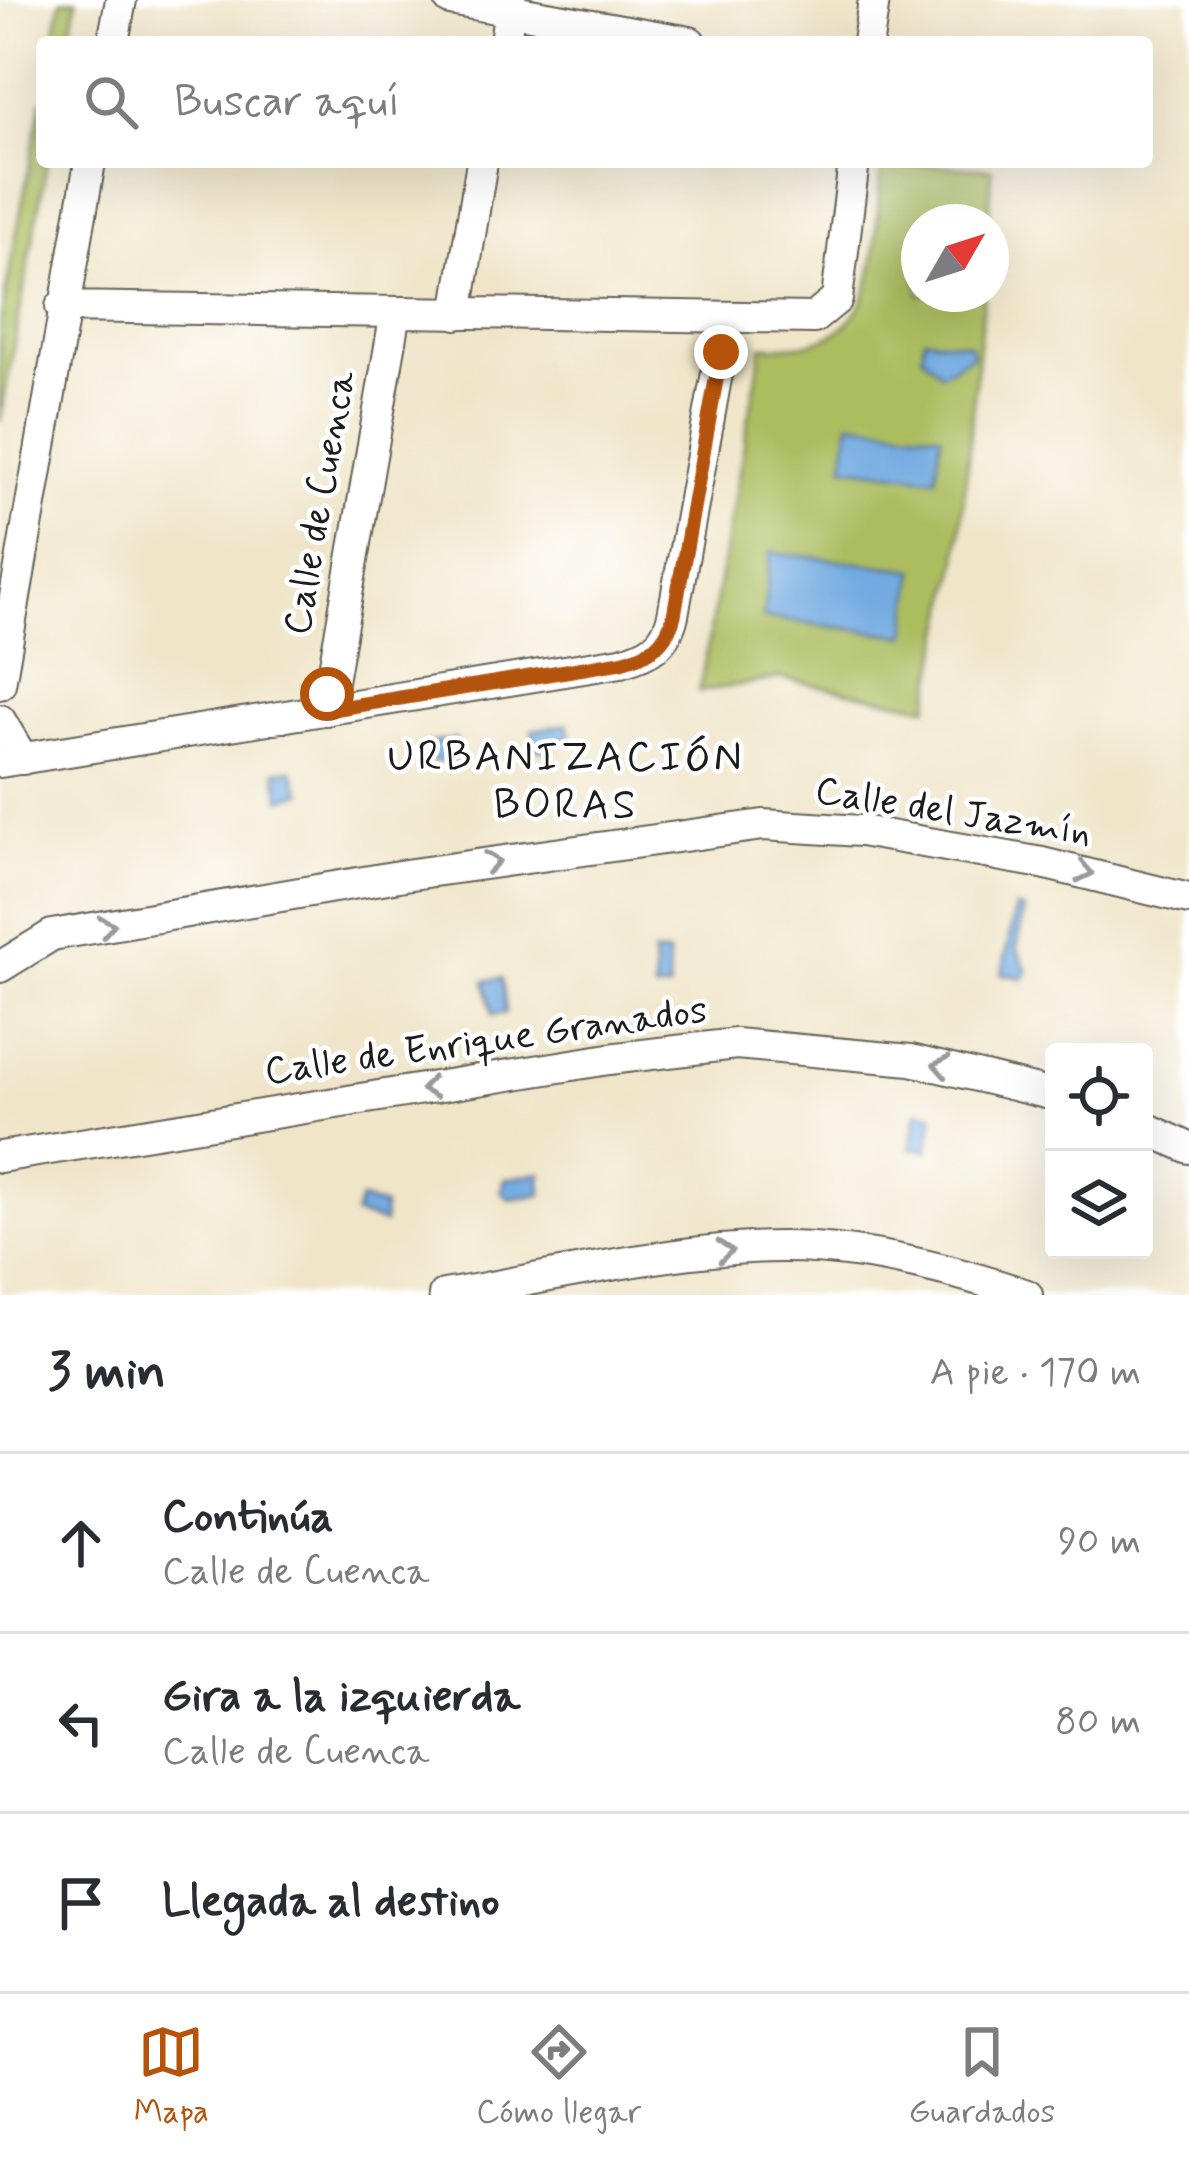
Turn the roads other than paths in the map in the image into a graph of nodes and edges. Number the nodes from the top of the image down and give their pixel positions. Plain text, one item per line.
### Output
1 (121, 0) edge
2 (450, 0) edge
3 (874, 0) edge
4 (510, 5) edge
5 (114, 36) edge
6 (506, 36) edge
7 (661, 36) edge
8 (869, 36) edge
9 (89, 168) edge
10 (481, 168) edge
11 (853, 168) edge
12 (61, 307) junction
13 (396, 312) junction
14 (457, 314) junction
15 (727, 318) junction
16 (0, 684) edge
17 (327, 710) junction
18 (0, 720) edge
19 (12, 761) edge
20 (1189, 899) edge
21 (0, 967) edge
22 (1045, 1092) edge
23 (1153, 1131) edge
24 (1189, 1148) edge
25 (0, 1157) edge
26 (444, 1295) edge
27 (1027, 1295) edge

1 - 5 street
2 - 4 street
3 - 8 street
4 - 6 street
4 - 7 street
9 - 12 street
10 - 14 street
11 - 15 street, Calle de Cuenca
12 - 13 street, Calle de Cuenca
12 - 16 street
13 - 14 street, Calle de Cuenca
13 - 17 street, Calle de Cuenca
14 - 15 street, Calle de Cuenca
15 - 17 street
17 - 19 street
18 - 19 street
21 -> 20 street, Calle del Jazmín
22 -> 25 street, Calle de Enrique Granados
23 - 24 street
26 -> 27 street

